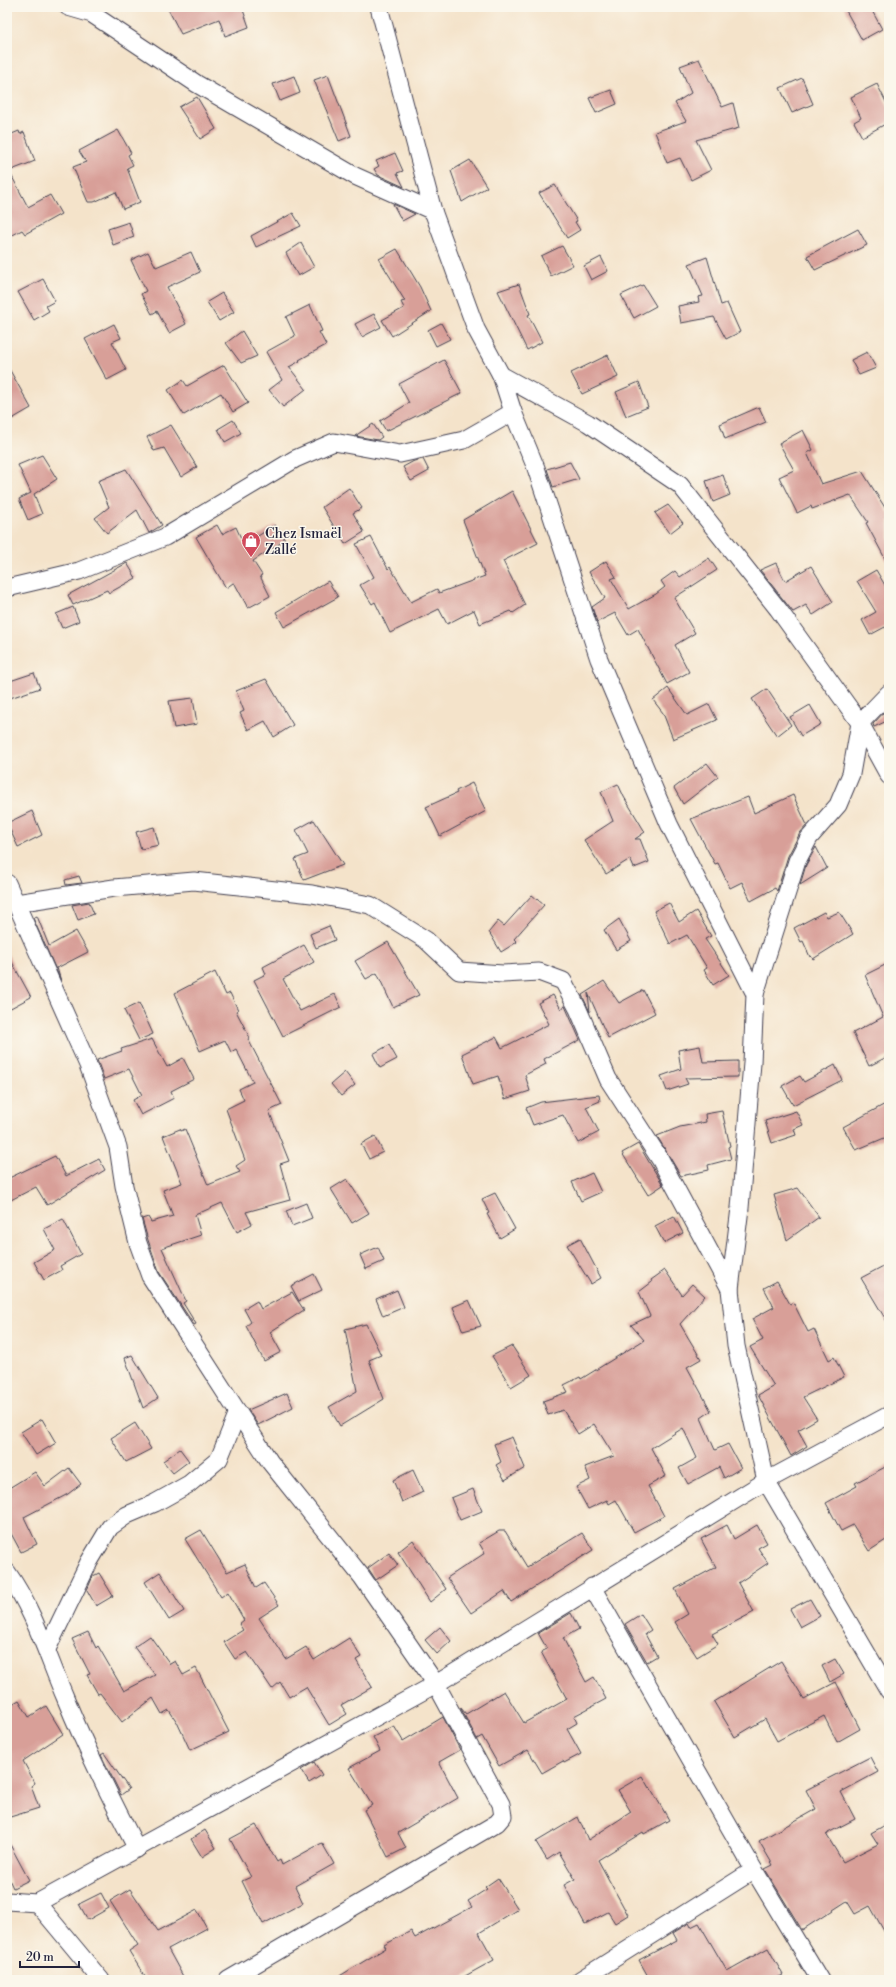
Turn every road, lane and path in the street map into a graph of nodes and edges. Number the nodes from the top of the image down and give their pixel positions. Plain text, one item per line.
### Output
1 (68, 7) edge
2 (379, 7) edge
3 (432, 211) junction
4 (501, 375) junction
5 (513, 412) junction
6 (7, 588) edge
7 (889, 693) edge
8 (860, 723) junction
9 (889, 776) edge
10 (7, 883) edge
11 (16, 903) junction
12 (755, 994) junction
13 (730, 1289) junction
14 (238, 1412) junction
15 (889, 1414) edge
16 (766, 1481) junction
17 (7, 1572) edge
18 (592, 1587) junction
19 (47, 1649) junction
20 (436, 1684) junction
21 (889, 1691) edge
22 (137, 1848) junction
23 (754, 1870) junction
24 (7, 1901) edge
25 (37, 1903) junction
26 (101, 1980) edge
27 (228, 1980) edge
28 (580, 1980) edge
29 (820, 1980) edge

1 - 3 street
2 - 3 street
3 - 4 street
4 - 5 street
4 - 8 street
5 - 6 street
5 - 12 street
7 - 8 street
8 - 9 street
8 - 12 street
10 - 11 street
11 - 13 street
11 - 14 street
12 - 13 street
13 - 16 street
14 - 19 street
14 - 20 street
15 - 16 street
16 - 18 street
16 - 21 street
17 - 19 street
18 - 20 street
18 - 23 street
19 - 22 street
20 - 22 street
20 - 27 street
22 - 25 street
23 - 28 street
23 - 29 street
24 - 25 street
25 - 26 street

